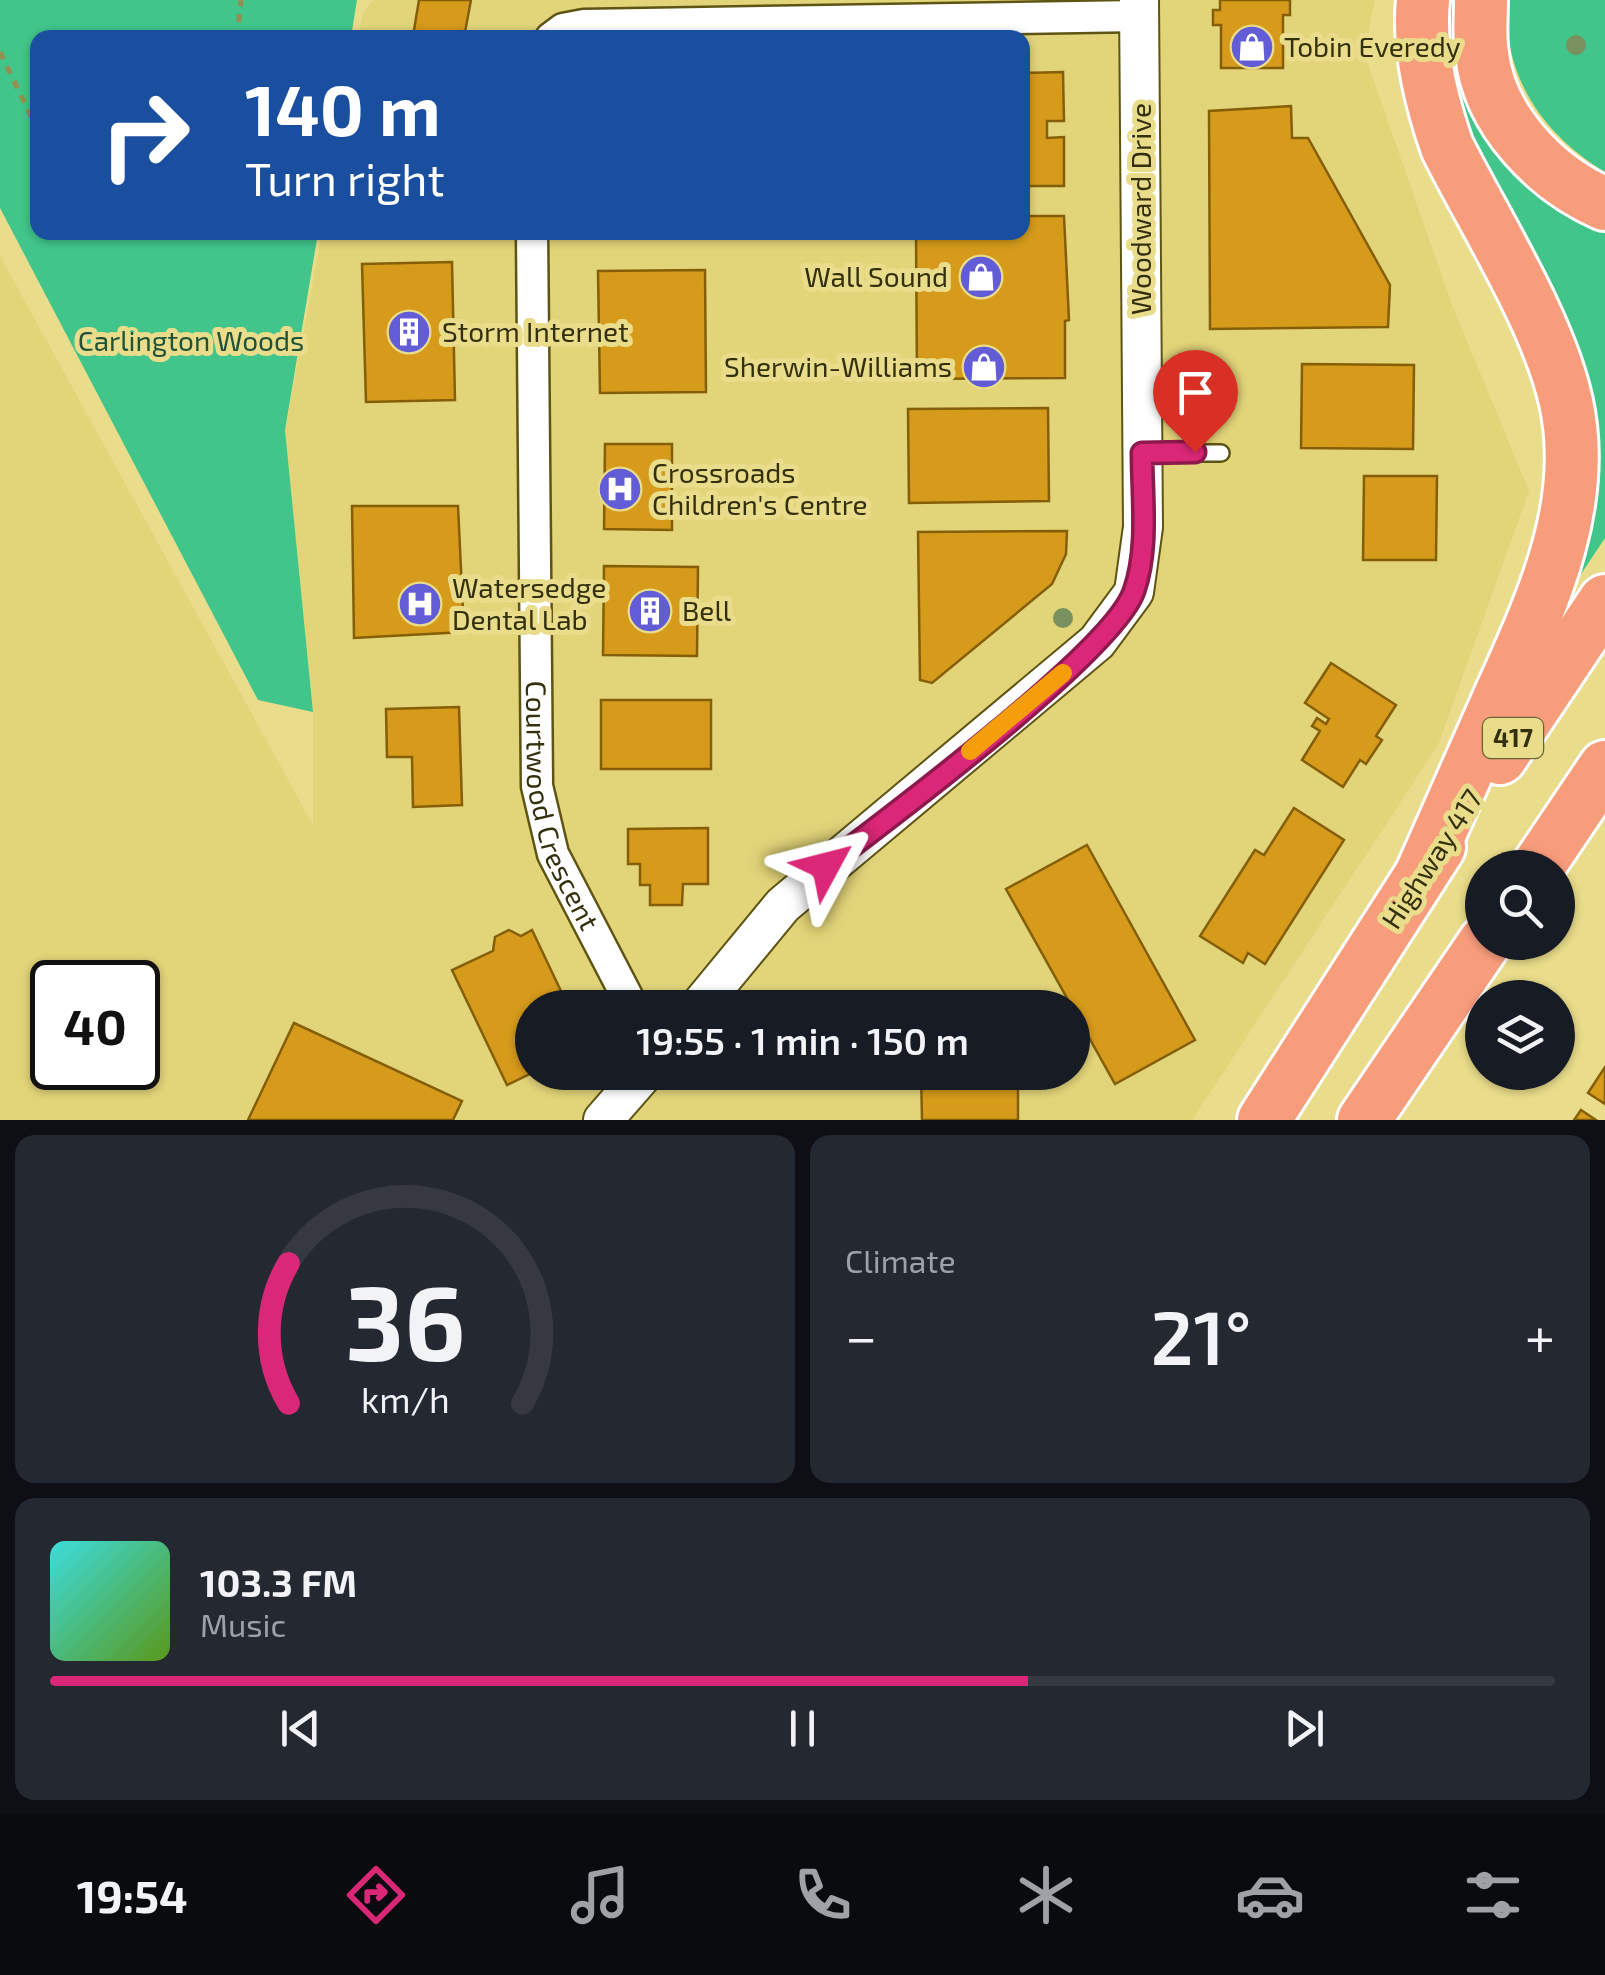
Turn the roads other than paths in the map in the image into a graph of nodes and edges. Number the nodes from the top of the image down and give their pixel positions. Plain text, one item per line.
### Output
1 (1423, 0) edge
2 (1481, 0) edge
3 (1139, 8) edge
4 (562, 30) edge
5 (1605, 204) edge
6 (532, 240) edge
7 (1221, 452) dead end
8 (1142, 453) junction
9 (1605, 601) edge
10 (1605, 767) edge
11 (1548, 850) edge
12 (1421, 875) junction
13 (1474, 960) edge
14 (623, 990) edge
15 (713, 990) edge
16 (629, 1090) edge
17 (603, 1120) edge
18 (1264, 1120) edge
19 (1364, 1120) edge

1 - 12 highway
2 - 5 highway
3 - 4 street
3 - 8 street, Woodward Drive
6 - 14 street, Courtwood Crescent
7 - 8 lane
8 - 15 street, Woodward Drive
9 - 12 highway, Highway 417 / 417
10 - 11 highway
12 - 18 highway, Highway 417 / 417
13 - 19 highway
16 - 17 street

